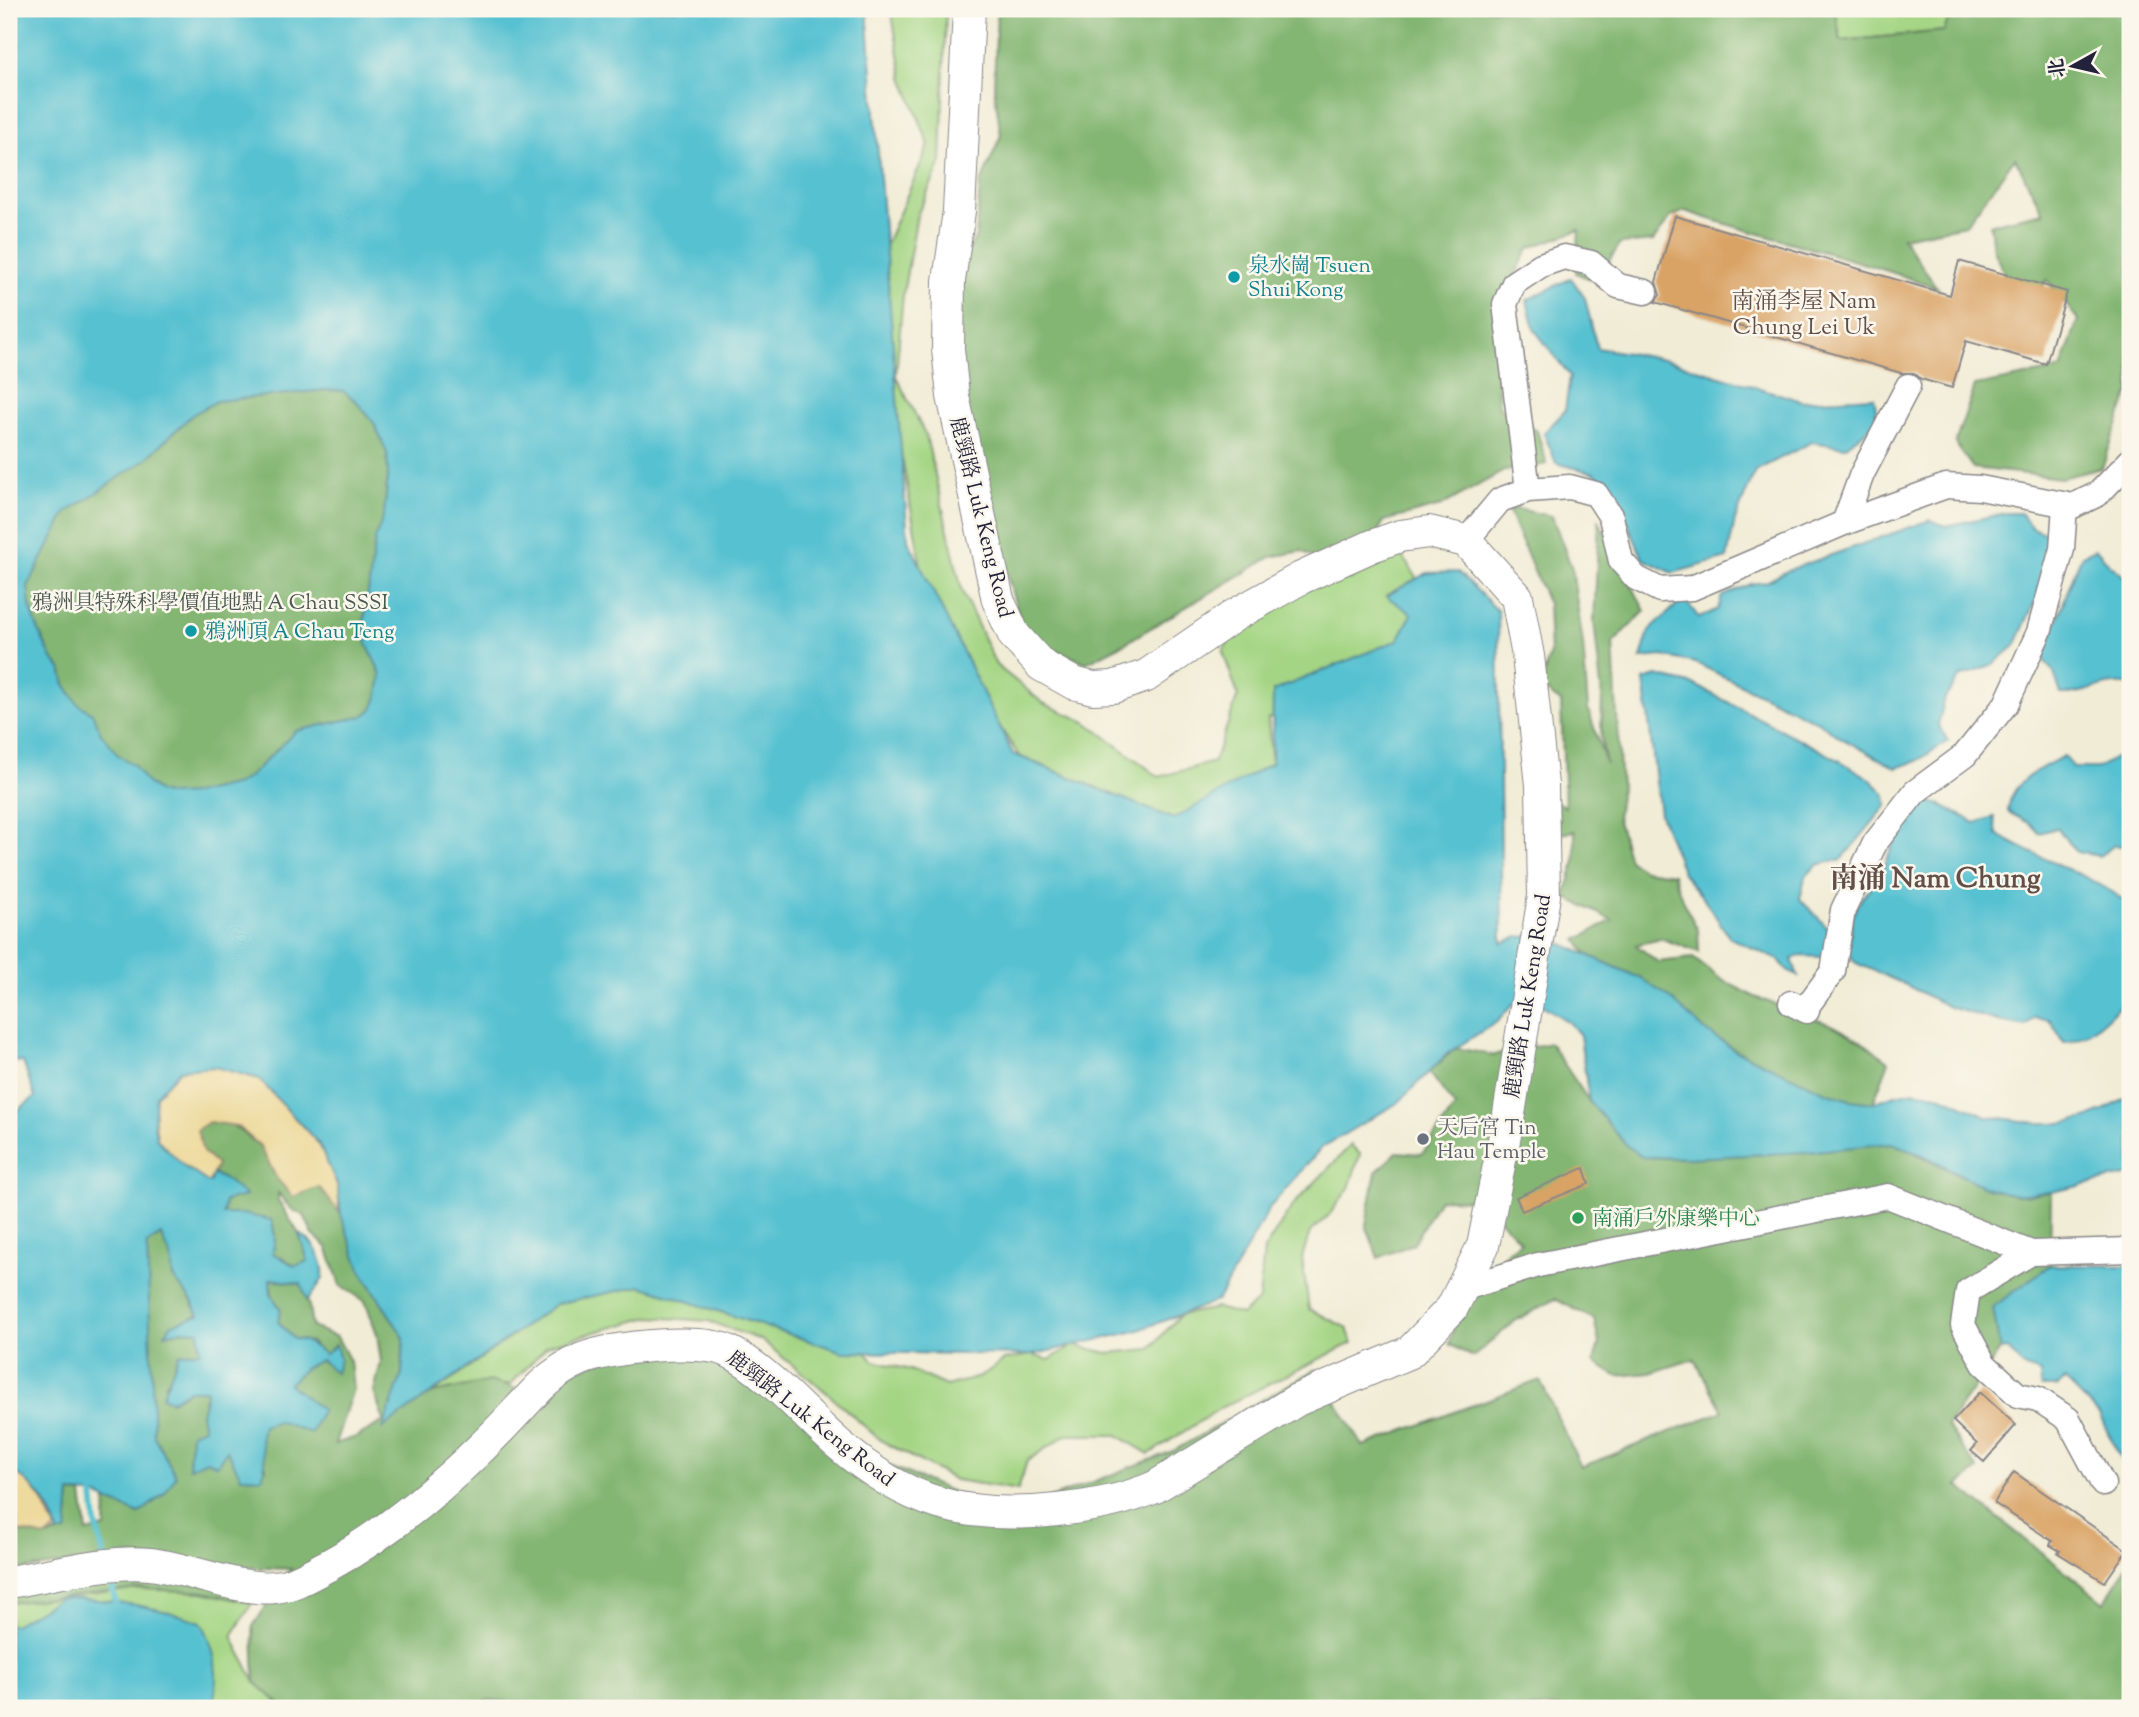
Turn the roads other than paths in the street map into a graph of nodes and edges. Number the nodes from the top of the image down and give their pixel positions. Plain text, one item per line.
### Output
1 (970, 9) edge
2 (1645, 292) dead end
3 (1908, 386) dead end
4 (2130, 461) edge
5 (1528, 489) junction
6 (2065, 505) junction
7 (1844, 523) junction
8 (1466, 541) junction
9 (1791, 1003) dead end
10 (2130, 1251) edge
11 (2031, 1253) junction
12 (1462, 1289) junction
13 (2104, 1484) dead end
14 (9, 1582) edge

1 - 8 street, 鹿頸路 Luk Keng Road
2 - 5 street
3 - 7 street
4 - 6 street
5 - 7 street
5 - 8 street
6 - 7 street
6 - 9 street
8 - 12 street, 鹿頸路 Luk Keng Road
10 - 11 street
11 - 12 street
11 - 13 street
12 - 14 street, 鹿頸路 Luk Keng Road

